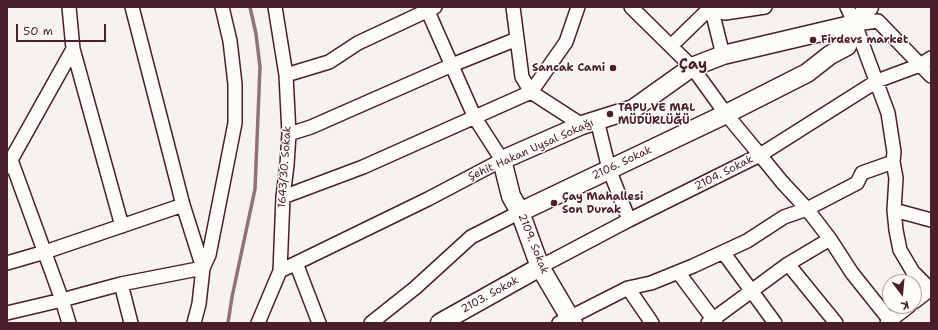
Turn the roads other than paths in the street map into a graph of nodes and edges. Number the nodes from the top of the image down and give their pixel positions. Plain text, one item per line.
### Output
1 (69, 7) edge
2 (132, 7) edge
3 (222, 7) edge
4 (276, 7) edge
5 (513, 7) edge
6 (578, 7) edge
7 (631, 7) edge
8 (711, 7) edge
9 (765, 7) edge
10 (847, 7) edge
11 (869, 7) edge
12 (430, 8) edge
13 (855, 24) junction
14 (517, 39) junction
15 (671, 46) junction
16 (74, 49) junction
17 (723, 55) junction
18 (926, 62) edge
19 (452, 65) junction
20 (692, 67) junction
21 (286, 76) junction
22 (931, 76) edge
23 (877, 81) junction
24 (531, 92) junction
25 (726, 114) junction
26 (475, 118) junction
27 (590, 122) junction
28 (289, 134) junction
29 (760, 155) junction
30 (502, 160) junction
31 (894, 162) junction
32 (9, 163) edge
33 (609, 169) junction
34 (283, 197) junction
35 (183, 205) junction
36 (807, 209) junction
37 (894, 210) junction
38 (520, 212) junction
39 (629, 220) junction
40 (931, 220) edge
41 (122, 226) junction
42 (830, 239) junction
43 (45, 252) junction
44 (723, 252) junction
45 (296, 263) junction
46 (7, 264) edge
47 (788, 264) junction
48 (540, 267) junction
49 (203, 268) junction
50 (280, 271) junction
51 (678, 272) junction
52 (121, 284) junction
53 (628, 288) junction
54 (931, 289) edge
55 (752, 292) junction
56 (922, 296) edge
57 (62, 300) junction
58 (7, 313) edge
59 (900, 314) edge
60 (567, 321) edge
61 (712, 322) edge
62 (890, 322) edge
63 (68, 323) edge
64 (130, 323) edge
65 (194, 323) edge
66 (258, 323) edge
67 (319, 323) edge
68 (371, 323) edge
69 (440, 323) edge
70 (652, 323) edge
71 (775, 323) edge
72 (836, 323) edge

1 - 16 street
2 - 35 street
3 - 49 street
4 - 21 street, 1643/30. Sokak
5 - 14 street
6 - 24 street
7 - 15 street
8 - 9 street
8 - 15 street
8 - 17 street
10 - 13 street
11 - 13 main road, 2106. Sokak
12 - 19 street
12 - 21 street
13 - 17 main road, Şehit Hakan Uysal Sokağı
13 - 18 street
13 - 23 street
13 - 25 main road, 2106. Sokak
14 - 19 street
14 - 24 street
15 - 20 street
16 - 32 street
16 - 41 street
17 - 20 main road, Şehit Hakan Uysal Sokağı
18 - 22 street
18 - 23 street
19 - 26 street
19 - 28 street
20 - 25 street
20 - 27 main road, Şehit Hakan Uysal Sokağı
21 - 28 street, 1643/30. Sokak
23 - 29 street
23 - 31 street
24 - 26 street
24 - 27 street
25 - 29 street
25 - 33 main road, 2106. Sokak
26 - 30 street
26 - 34 street
27 - 30 main road, Şehit Hakan Uysal Sokağı
27 - 33 street
28 - 34 street, 1643/30. Sokak
29 - 36 street, 2104. Sokak
29 - 39 street, 2104. Sokak
30 - 38 main road, 2109. Sokak
30 - 45 street, Şehit Hakan Uysal Sokağı
31 - 36 street
31 - 37 street
32 - 43 street
33 - 38 main road, 2106. Sokak
33 - 39 street
34 - 50 street, 1643/30. Sokak
35 - 41 street
35 - 49 street
36 - 42 street, 2104. Sokak
36 - 44 street
37 - 40 street
37 - 54 street
38 - 48 main road, 2109. Sokak
38 - 68 street, 2106. Sokak
39 - 48 street, 2104. Sokak
41 - 43 street
42 - 47 street
42 - 62 street, 2104. Sokak
43 - 46 street
43 - 57 street
44 - 51 street
44 - 55 street
45 - 50 street, Şehit Hakan Uysal Sokağı
45 - 67 street
47 - 55 street
47 - 72 street
48 - 60 main road, 2109. Sokak
48 - 69 main road, 2103. Sokak
49 - 52 street
49 - 65 street
50 - 66 street, 1643/30. Sokak
51 - 53 street
51 - 61 street
52 - 57 street
52 - 64 street
53 - 60 street
53 - 70 street
54 - 56 street
55 - 61 street
55 - 71 street
57 - 58 street
57 - 63 street
59 - 62 street

